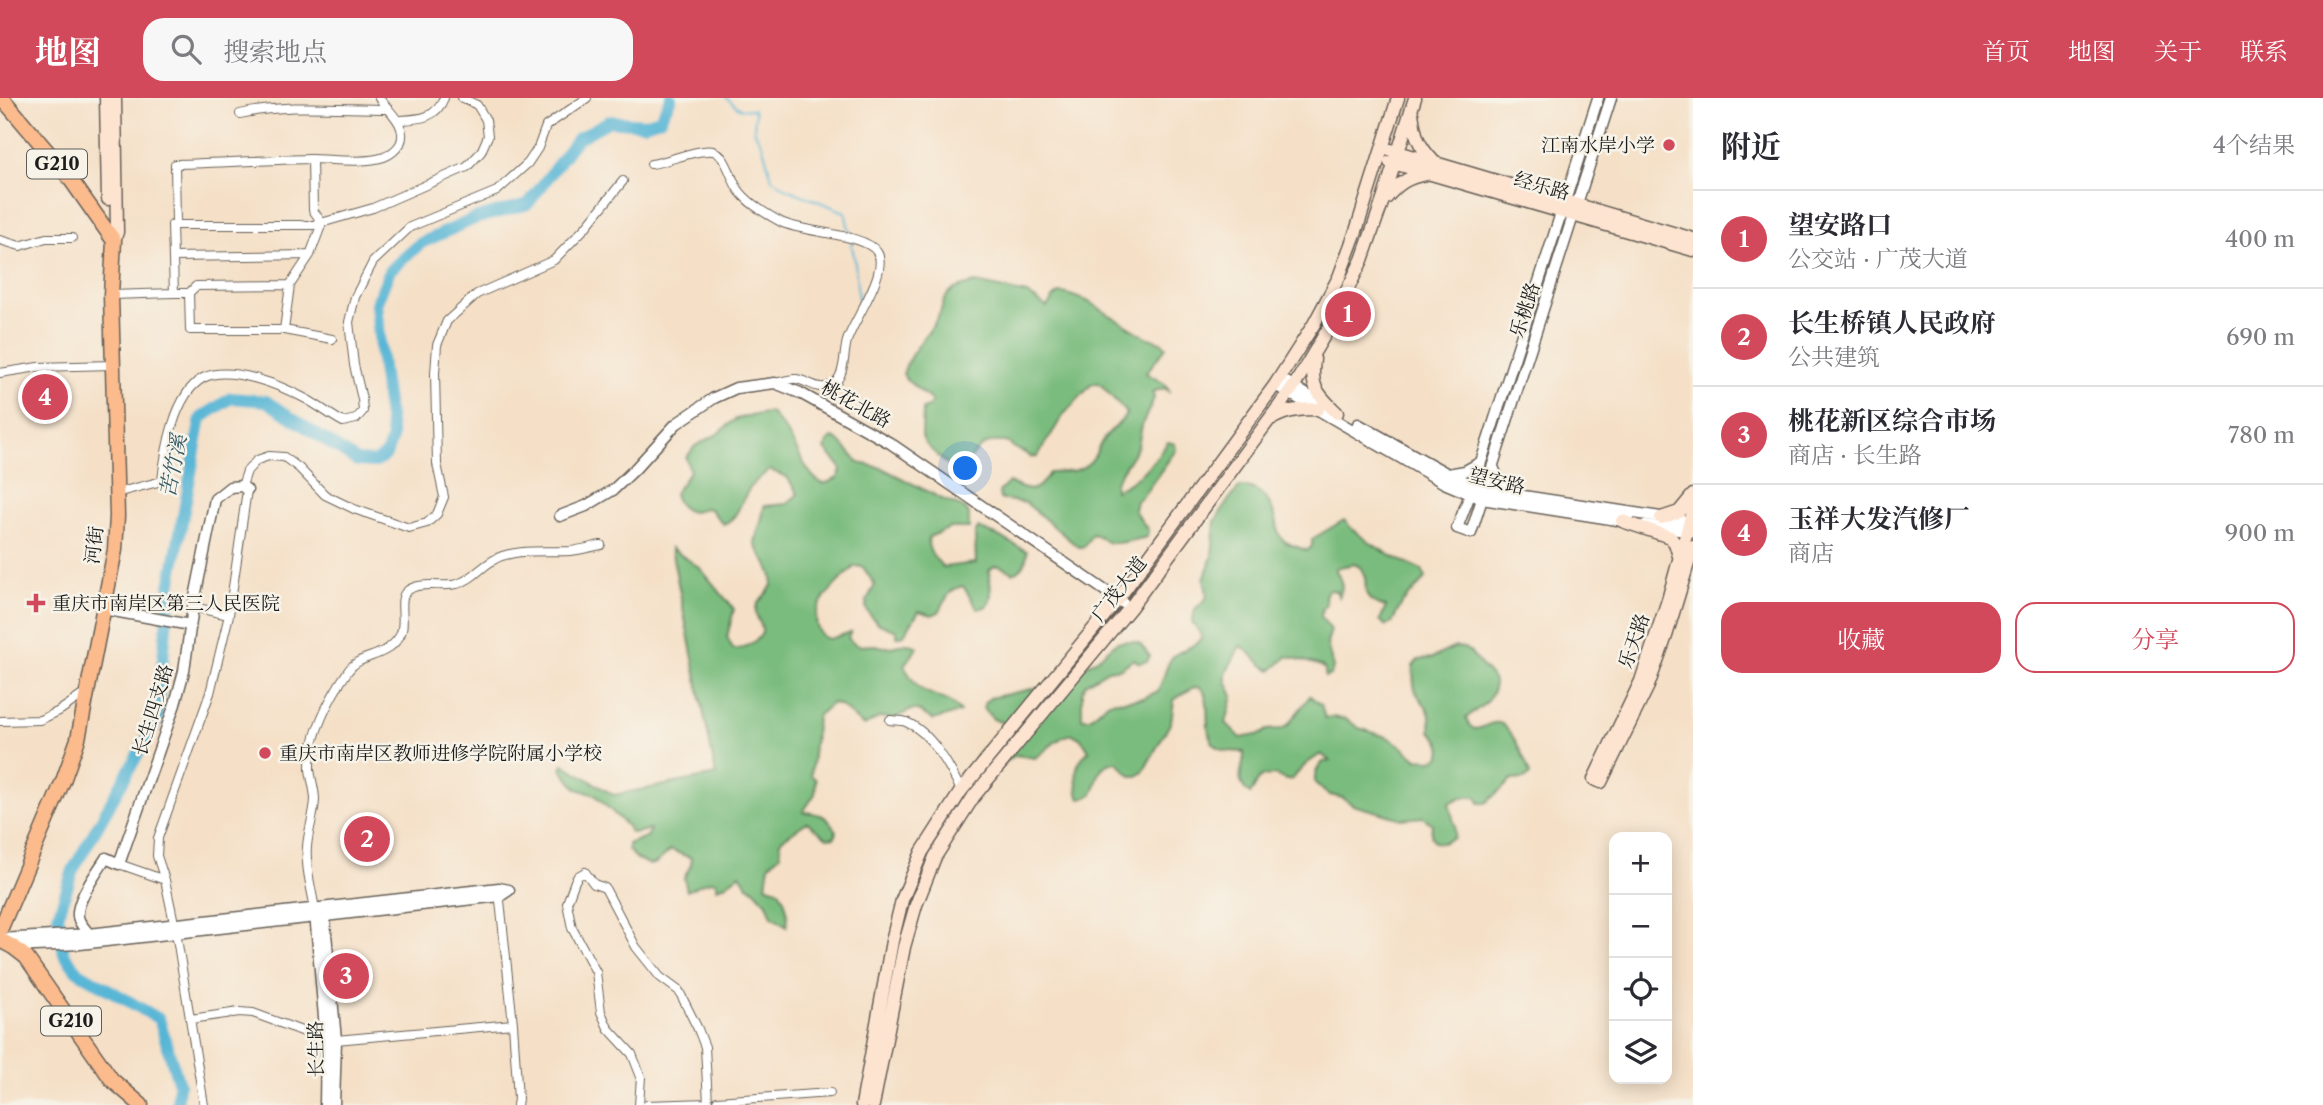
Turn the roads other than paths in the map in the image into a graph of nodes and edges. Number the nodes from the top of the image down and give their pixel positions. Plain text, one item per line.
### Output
1 (2, 98) edge
2 (106, 98) edge
3 (115, 98) edge
4 (379, 98) edge
5 (444, 98) edge
6 (462, 98) edge
7 (587, 98) edge
8 (1398, 98) edge
9 (1598, 98) edge
10 (1611, 98) edge
11 (1413, 104) edge
12 (388, 109) junction
13 (240, 114) dead end
14 (399, 120) junction
15 (1381, 153) junction
16 (1397, 157) junction
17 (312, 159) junction
18 (651, 164) dead end
19 (1433, 168) junction
20 (623, 181) dead end
21 (1383, 200) junction
22 (1570, 208) junction
23 (322, 223) junction
24 (176, 225) junction
25 (112, 237) junction
26 (72, 238) dead end
27 (1693, 239) edge
28 (0, 240) edge
29 (1693, 250) edge
30 (310, 255) junction
31 (173, 257) junction
32 (290, 285) junction
33 (174, 293) junction
34 (189, 293) junction
35 (111, 295) junction
36 (284, 330) junction
37 (332, 339) dead end
38 (1315, 352) junction
39 (113, 365) junction
40 (0, 373) edge
41 (1278, 381) junction
42 (775, 383) junction
43 (1292, 390) junction
44 (1318, 409) junction
45 (1336, 413) junction
46 (1269, 420) junction
47 (1481, 462) junction
48 (1493, 466) junction
49 (1448, 474) junction
50 (244, 488) junction
51 (1472, 491) junction
52 (116, 494) junction
53 (1484, 495) junction
54 (1513, 495) junction
55 (1693, 495) edge
56 (560, 516) dead end
57 (1661, 518) junction
58 (1622, 521) junction
59 (1691, 523) edge
60 (601, 545) dead end
61 (1693, 547) edge
62 (1679, 562) junction
63 (1118, 599) junction
64 (193, 607) junction
65 (1130, 608) junction
66 (103, 609) junction
67 (229, 615) junction
68 (186, 624) junction
69 (87, 692) junction
70 (890, 720) dead end
71 (0, 721) edge
72 (961, 791) junction
73 (119, 864) junction
74 (165, 880) junction
75 (500, 892) joint
76 (320, 914) junction
77 (175, 929) junction
78 (2, 935) edge
79 (82, 937) junction
80 (191, 1019) junction
81 (513, 1024) junction
82 (331, 1040) junction
83 (830, 1093) dead end
84 (141, 1105) edge
85 (204, 1105) edge
86 (325, 1105) edge
87 (334, 1105) edge
88 (517, 1105) edge
89 (639, 1105) edge
90 (647, 1105) edge
91 (717, 1105) edge
92 (862, 1105) edge
93 (873, 1105) edge

1 - 25 highway, G210
2 - 25 main road
3 - 25 main road
4 - 12 street
5 - 14 street
6 - 23 street
7 - 52 street
8 - 15 main road, 广茂大道
9 - 22 street, 乐桃路
10 - 22 street, 乐桃路
11 - 16 main road, 广茂大道
11 - 19 main road
12 - 13 street
12 - 14 street
14 - 17 street
15 - 16 main road, 经乐路
15 - 41 main road, 广茂大道
16 - 19 main road, 经乐路
16 - 21 main road, 广茂大道
17 - 23 street
17 - 24 street
18 - 42 street
19 - 21 main road
19 - 22 main road, 经乐路
20 - 50 street
21 - 38 main road, 广茂大道
22 - 27 main road, 经乐路
22 - 29 main road, 经乐路
22 - 47 street, 乐桃路
22 - 48 street, 乐桃路
23 - 24 street
23 - 30 street
24 - 31 street
25 - 35 highway, 河街
26 - 28 street
30 - 31 street
30 - 32 street
31 - 33 street
32 - 34 street
32 - 36 street
33 - 34 street
33 - 35 street
34 - 36 street
35 - 39 highway, 河街
36 - 37 street
38 - 43 main road, 广茂大道
38 - 45 main road
39 - 40 street
39 - 52 highway, 河街
41 - 43 street, 望安路
41 - 63 main road, 广茂大道
42 - 56 street
42 - 63 street, 桃花北路
43 - 44 street, 望安路
43 - 45 street, 望安路
43 - 46 main road, 广茂大道
44 - 46 main road
44 - 51 street, 望安路
45 - 49 street, 望安路
46 - 65 main road, 广茂大道
47 - 49 street
47 - 51 street, 乐桃路
48 - 53 street, 乐桃路
48 - 54 street
49 - 51 street, 望安路
50 - 64 street, 长生四支路
50 - 67 street
51 - 53 street, 望安路
51 - 53 street, 乐桃路
52 - 66 highway, 河街
53 - 54 street, 望安路
53 - 58 street, 望安路
54 - 57 street, 望安路
55 - 57 main road
57 - 59 street, 望安路
58 - 59 street, 望安路
58 - 62 main road
59 - 62 main road, 乐天路
60 - 76 street
61 - 62 main road, 乐天路
63 - 65 street, 桃花北路
63 - 72 main road, 广茂大道
64 - 67 street
64 - 68 street, 长生四支路
65 - 93 main road, 广茂大道
66 - 68 street
66 - 69 highway, 河街
67 - 74 street
68 - 73 street, 长生四支路
69 - 71 street
69 - 78 highway, 河街
70 - 72 street
72 - 92 main road, 广茂大道
73 - 74 street
73 - 79 street
74 - 77 street
75 - 76 street
75 - 81 street
76 - 77 street
76 - 82 street, 长生路
77 - 79 street
77 - 80 street
78 - 79 street
78 - 84 highway, G210
80 - 82 street
80 - 85 street
81 - 82 street
81 - 88 street
82 - 86 street, 长生路
82 - 87 street, 长生路
83 - 91 street
89 - 90 street

